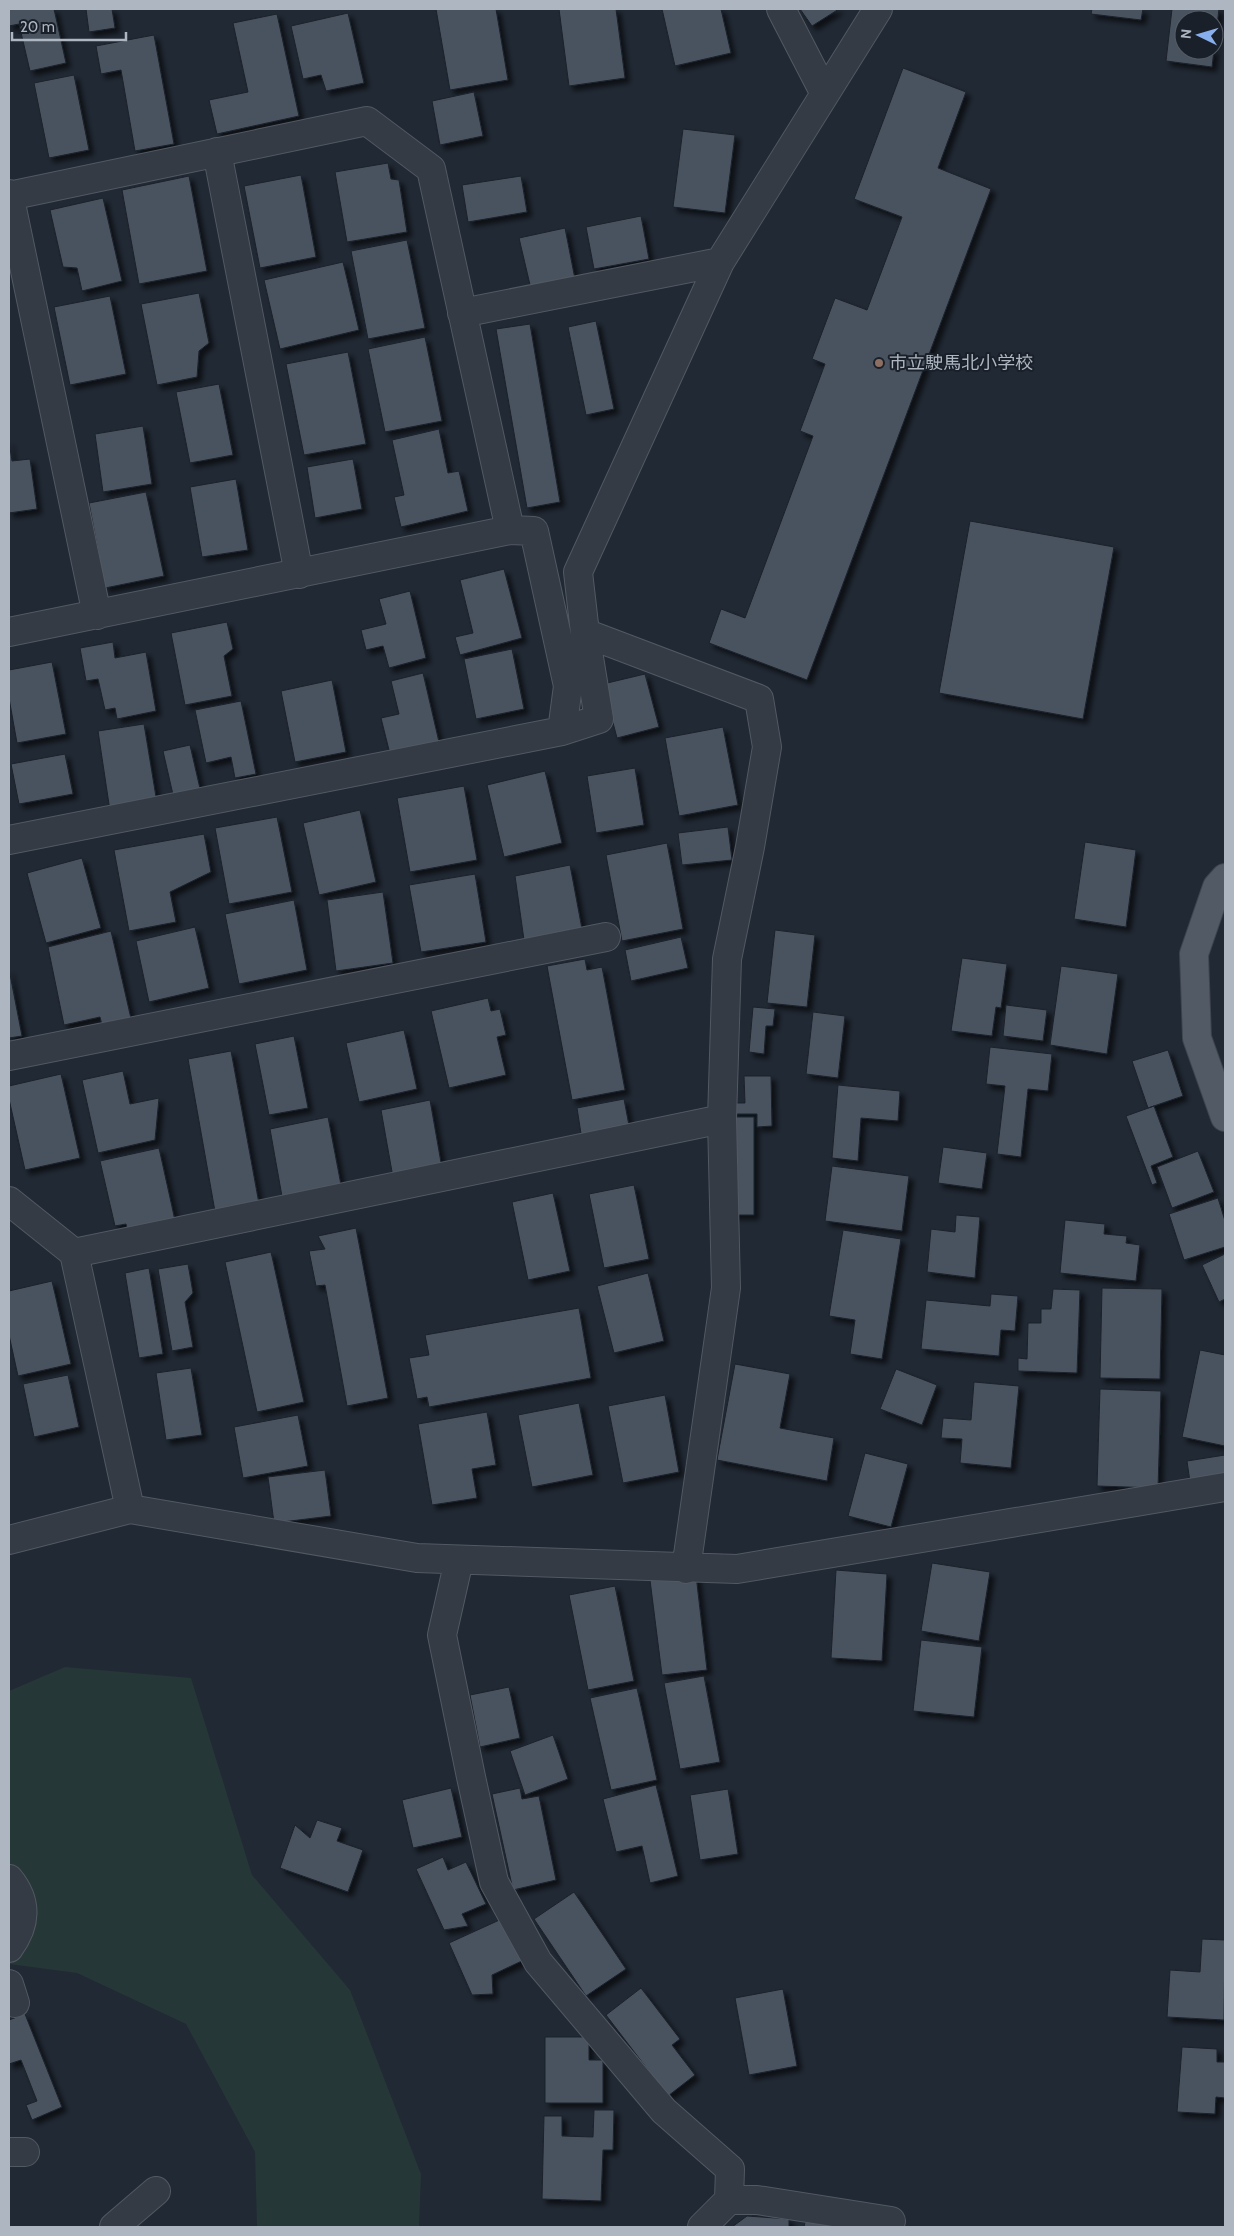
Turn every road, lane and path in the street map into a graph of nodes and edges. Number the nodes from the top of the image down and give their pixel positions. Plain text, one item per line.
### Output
1 (780, 9) edge
2 (878, 9) edge
3 (825, 94) junction
4 (217, 152) junction
5 (9, 196) edge
6 (720, 262) junction
7 (462, 313) junction
8 (510, 530) junction
9 (298, 574) junction
10 (97, 615) junction
11 (9, 632) edge
12 (585, 633) junction
13 (562, 731) junction
14 (9, 840) edge
15 (1225, 878) edge
16 (606, 936) dead end
17 (9, 1056) edge
18 (1225, 1117) edge
19 (722, 1119) junction
20 (9, 1201) edge
21 (74, 1253) junction
22 (1225, 1488) edge
23 (130, 1509) junction
24 (9, 1540) edge
25 (459, 1560) junction
26 (686, 1569) junction
27 (9, 1879) edge
28 (9, 1948) edge
29 (156, 2191) dead end
30 (730, 2200) junction
31 (891, 2221) dead end
32 (114, 2227) edge
33 (702, 2227) edge

1 - 3 street
2 - 3 street
3 - 6 street
4 - 5 street
4 - 7 street
4 - 9 street
5 - 10 street
6 - 7 street
6 - 12 street
7 - 8 street
8 - 9 street
8 - 13 street
9 - 10 street
10 - 11 street
12 - 13 street
12 - 19 street
13 - 14 street
15 - 18 main road
16 - 17 street
19 - 21 street
19 - 26 street
20 - 21 street
21 - 23 street
22 - 26 street
23 - 24 street
23 - 25 street
25 - 26 street
25 - 30 street
27 - 28 street
29 - 32 street
30 - 31 street
30 - 33 street

